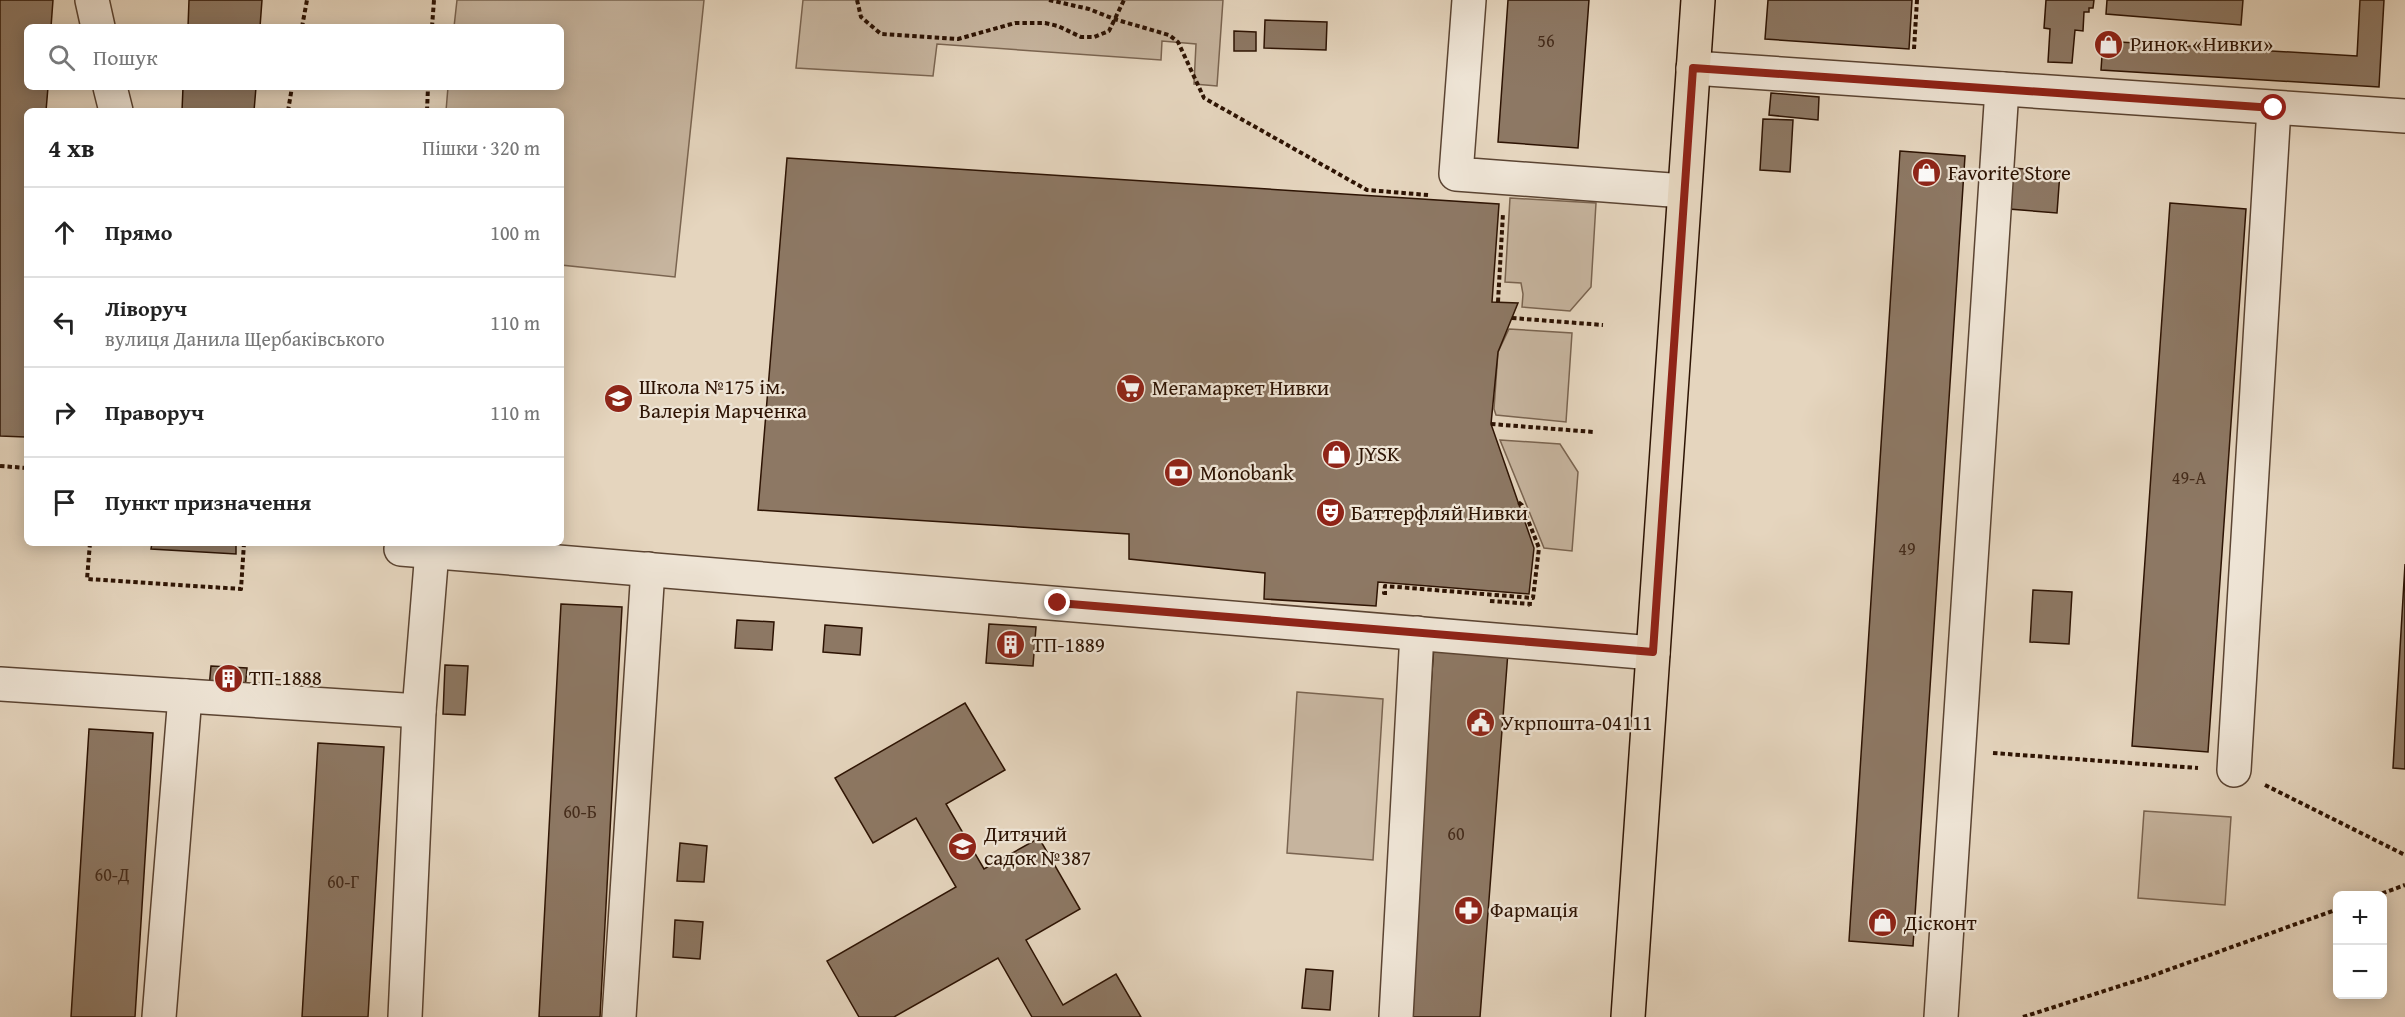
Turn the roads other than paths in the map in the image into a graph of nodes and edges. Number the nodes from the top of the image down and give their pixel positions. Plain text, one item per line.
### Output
1 (92, 0) edge
2 (1469, 0) edge
3 (1698, 0) edge
4 (97, 24) edge
5 (1693, 68) junction
6 (2002, 89) junction
7 (111, 90) edge
8 (115, 108) edge
9 (2274, 108) junction
10 (2405, 116) edge
11 (1684, 191) junction
12 (648, 569) junction
13 (1417, 633) junction
14 (1653, 652) junction
15 (0, 684) edge
16 (185, 696) junction
17 (419, 711) junction
18 (2234, 770) road end
19 (159, 1017) edge
20 (405, 1017) edge
21 (619, 1017) edge
22 (1396, 1017) edge
23 (1628, 1017) edge
24 (1941, 1017) edge

1 - 4 lane
2 - 11 lane
3 - 5 main road
5 - 6 lane
5 - 11 main road
6 - 9 lane
6 - 24 lane
7 - 8 lane
9 - 10 lane
9 - 18 lane
11 - 14 main road
12 - 13 lane
12 - 17 lane
12 - 21 lane
13 - 14 lane
13 - 22 lane
14 - 23 main road
15 - 16 lane
16 - 17 lane
16 - 19 lane
17 - 20 lane

